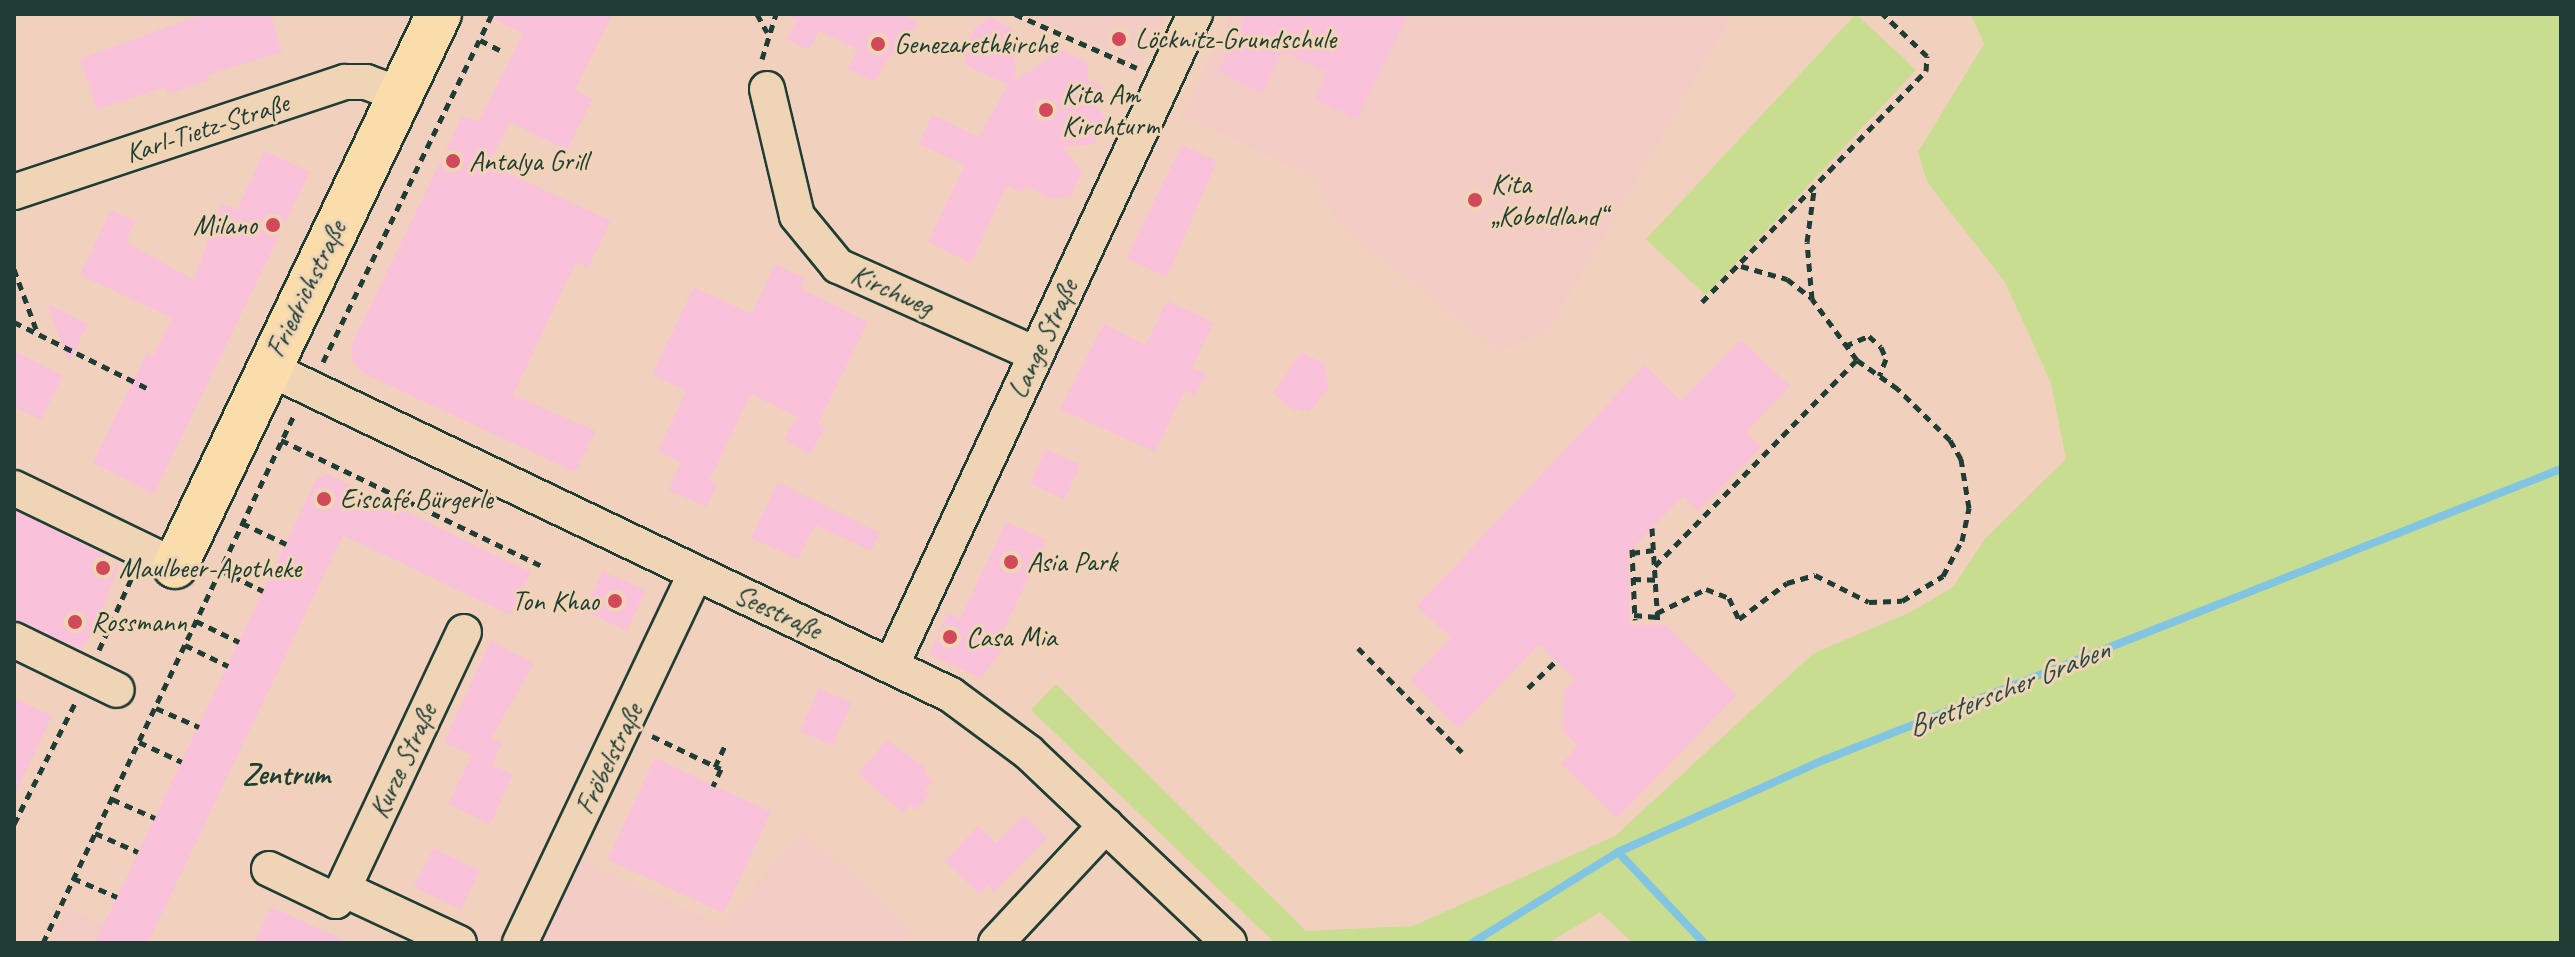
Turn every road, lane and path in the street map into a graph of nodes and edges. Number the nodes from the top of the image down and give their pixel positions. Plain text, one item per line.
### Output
1 (439, 14) edge
2 (492, 14) edge
3 (757, 14) edge
4 (776, 14) edge
5 (1015, 14) edge
6 (1195, 14) edge
7 (1883, 14) edge
8 (768, 33) junction
9 (480, 40) junction
10 (500, 50) dead end
11 (1164, 79) junction
12 (767, 89) joint
13 (401, 95) junction
14 (1814, 190) junction
15 (14, 192) edge
16 (1741, 266) junction
17 (14, 269) edge
18 (1812, 299) junction
19 (1702, 302) dead end
20 (14, 322) edge
21 (37, 333) junction
22 (1845, 346) junction
23 (1036, 354) junction
24 (1857, 360) junction
25 (268, 368) junction
26 (1879, 376) junction
27 (309, 388) junction
28 (149, 389) dead end
29 (281, 440) junction
30 (14, 488) edge
31 (242, 523) junction
32 (1652, 528) dead end
33 (286, 544) dead end
34 (1654, 550) junction
35 (175, 566) joint
36 (1655, 566) junction
37 (544, 567) dead end
38 (220, 570) junction
39 (695, 574) junction
40 (1633, 579) junction
41 (1656, 580) junction
42 (263, 591) dead end
43 (1657, 615) junction
44 (196, 621) junction
45 (1658, 625) dead end
46 (464, 632) dead end
47 (14, 640) edge
48 (239, 642) dead end
49 (185, 645) junction
50 (1358, 648) dead end
51 (1556, 661) dead end
52 (892, 664) junction
53 (228, 666) dead end
54 (1528, 688) dead end
55 (117, 690) dead end
56 (156, 708) junction
57 (627, 724) junction
58 (199, 727) dead end
59 (139, 742) junction
60 (725, 746) dead end
61 (1462, 752) dead end
62 (182, 762) dead end
63 (715, 767) junction
64 (713, 786) dead end
65 (112, 799) junction
66 (155, 818) dead end
67 (1106, 825) junction
68 (95, 833) junction
69 (138, 852) dead end
70 (269, 869) dead end
71 (73, 878) junction
72 (343, 889) junction
73 (117, 897) dead end
74 (43, 943) edge
75 (459, 943) edge
76 (520, 943) edge
77 (996, 943) edge
78 (1229, 943) edge

1 - 13 main road, Friedrichstraße
2 - 9 path
3 - 8 path
4 - 8 path
5 - 11 path
6 - 11 street, Lange Straße
7 - 14 path
8 - 12 path
9 - 10 path
9 - 27 path
11 - 23 street, Lange Straße
12 - 23 street, Kirchweg
13 - 15 street, Karl-Tietz-Straße
13 - 25 main road, Friedrichstraße
14 - 16 path
14 - 18 path
16 - 18 path
16 - 19 path
17 - 21 path
18 - 22 path
20 - 21 path
21 - 28 path
22 - 24 path
22 - 26 path
23 - 52 street, Lange Straße
24 - 26 path
24 - 36 path
25 - 27 street, Seestraße
25 - 35 main road, Friedrichstraße
26 - 43 path
27 - 29 path
27 - 39 street, Seestraße
29 - 31 path
29 - 37 path
30 - 35 street
31 - 33 path
31 - 38 path
32 - 34 path
34 - 36 path
34 - 40 path
36 - 41 path
38 - 42 path
38 - 44 path
39 - 52 street, Seestraße
39 - 57 street, Fröbelstraße
40 - 41 path
40 - 43 path
41 - 43 path
43 - 45 path
44 - 48 path
44 - 49 path
46 - 72 street, Kurze Straße
47 - 55 street
49 - 53 path
49 - 56 path
50 - 61 path
51 - 54 path
52 - 67 street, Seestraße
56 - 58 path
56 - 59 path
57 - 63 path
57 - 76 street, Fröbelstraße
59 - 62 path
59 - 65 path
60 - 63 path
63 - 64 path
65 - 66 path
65 - 68 path
67 - 77 street
67 - 78 street, Seestraße
68 - 69 path
68 - 71 path
70 - 72 street
71 - 73 path
71 - 74 path
72 - 75 street

